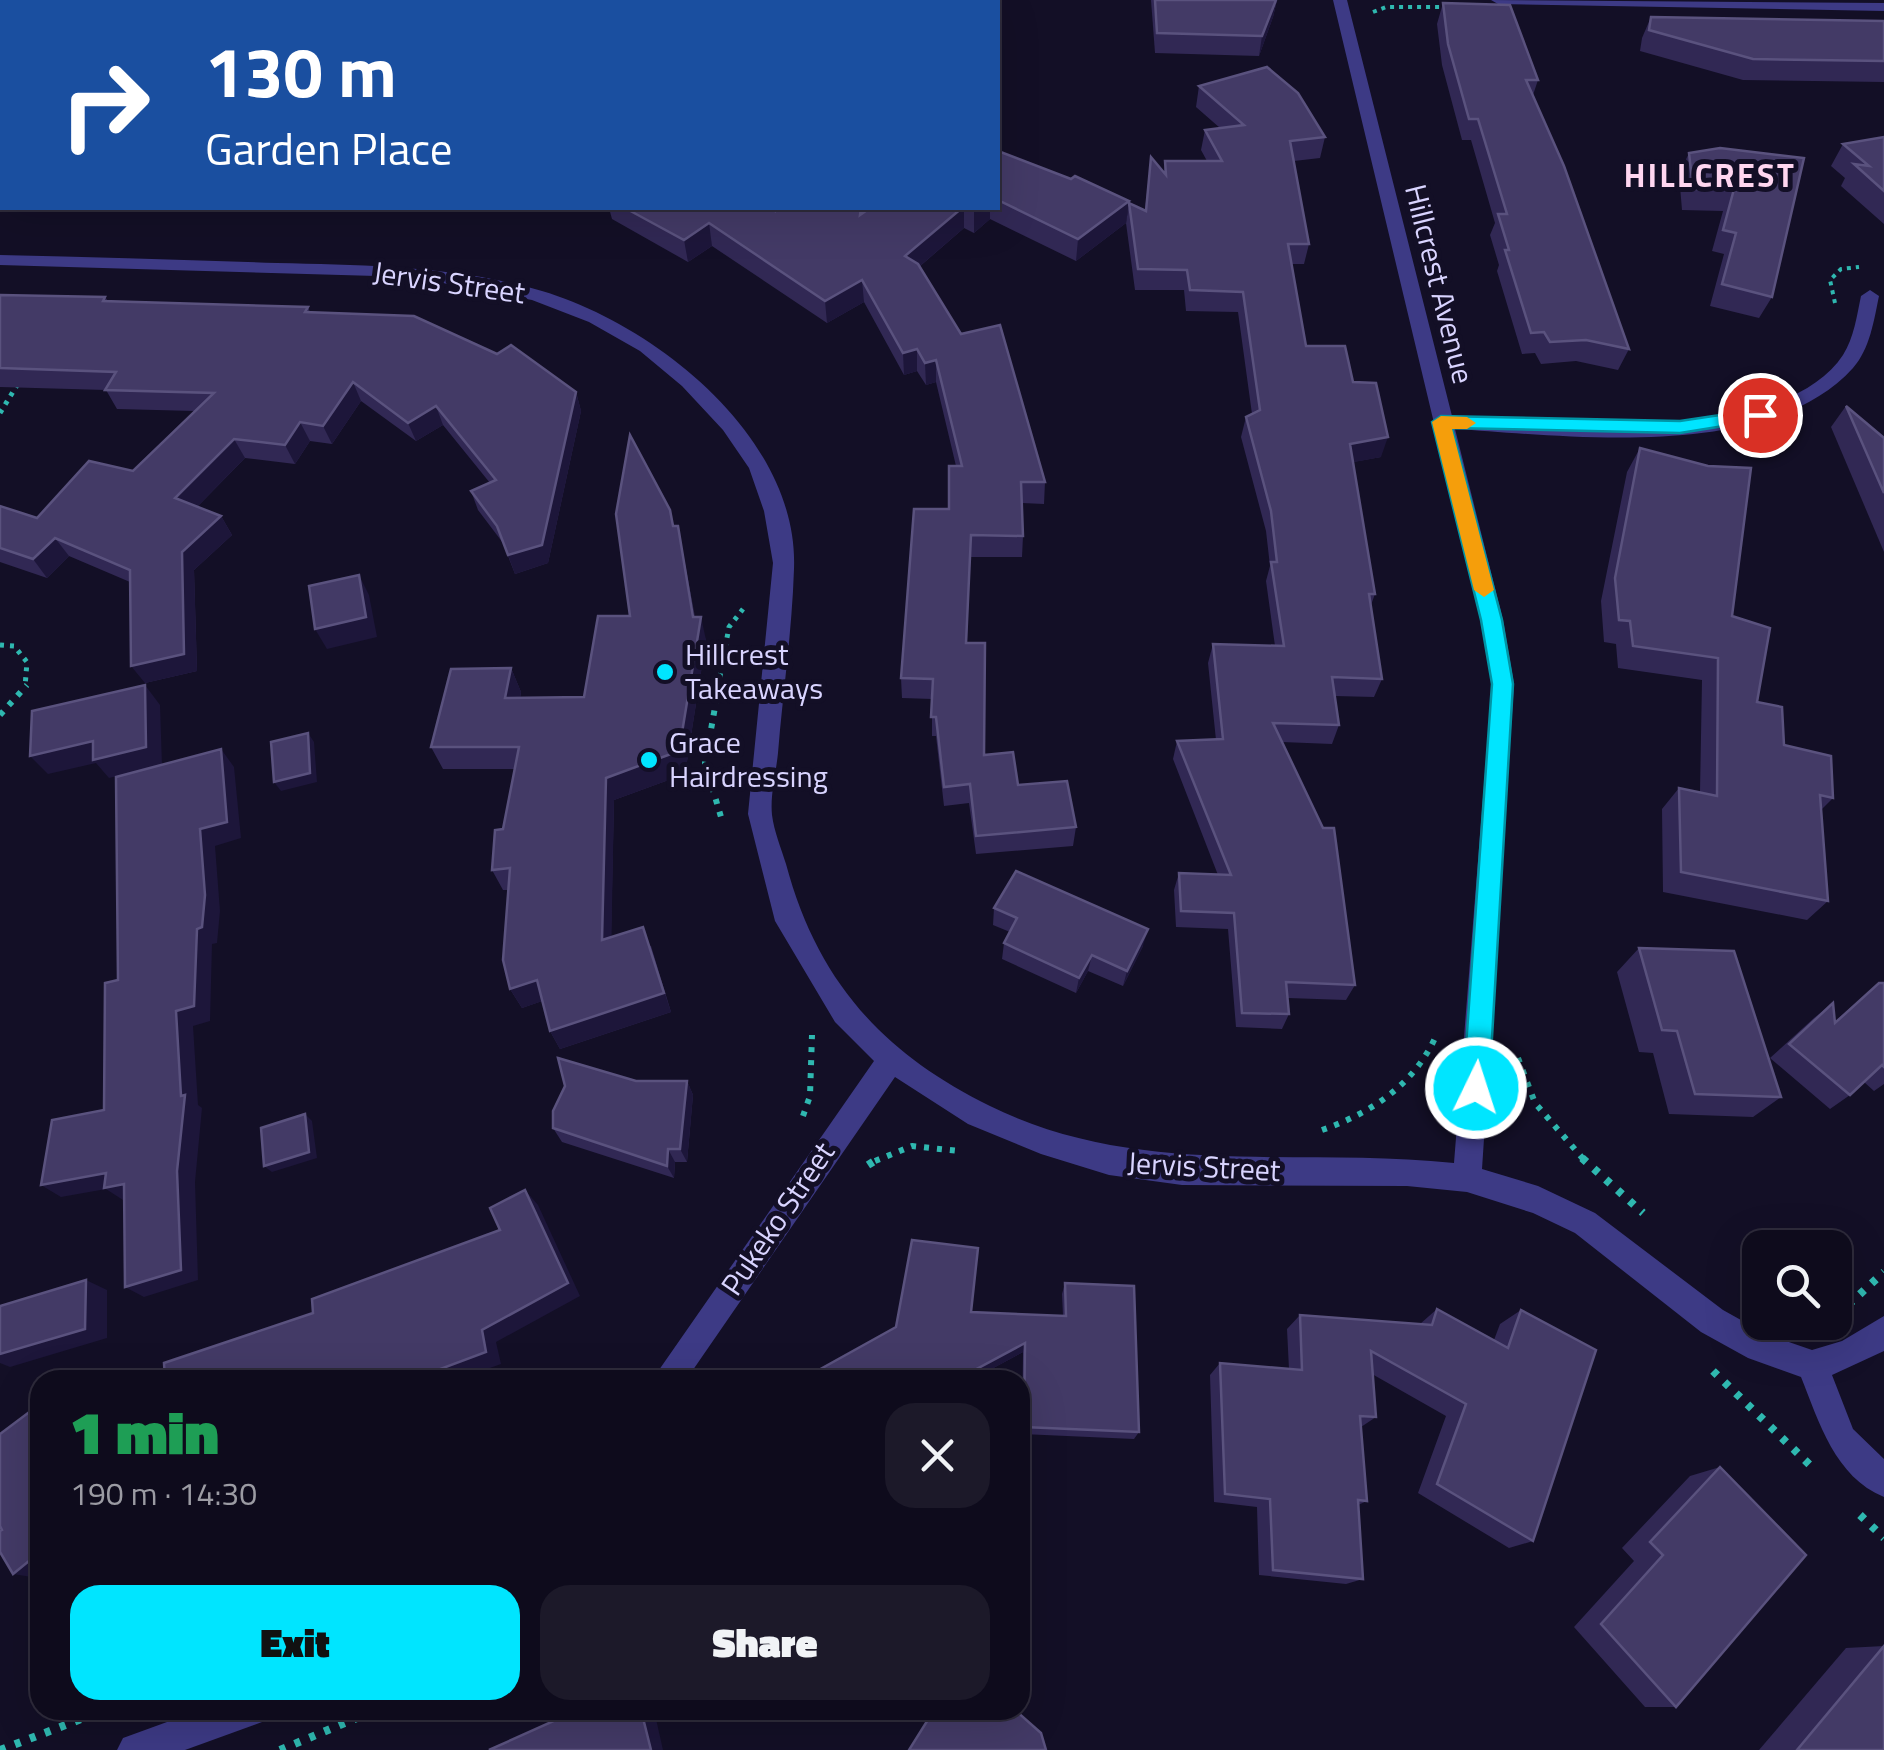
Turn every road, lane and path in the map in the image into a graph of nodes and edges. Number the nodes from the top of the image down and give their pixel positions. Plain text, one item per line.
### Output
1 (1340, 0) edge
2 (1498, 0) edge
3 (1884, 7) edge
4 (0, 260) edge
5 (1873, 270) dead end
6 (1870, 296) dead end
7 (1838, 306) dead end
8 (21, 380) edge
9 (0, 413) edge
10 (1441, 422) junction
11 (745, 607) dead end
12 (0, 645) edge
13 (0, 715) edge
14 (728, 830) dead end
15 (1439, 1028) dead end
16 (1432, 1046) dead end
17 (891, 1060) junction
18 (1519, 1068) dead end
19 (973, 1156) dead end
20 (856, 1173) dead end
21 (1467, 1178) junction
22 (1657, 1227) dead end
23 (1884, 1272) edge
24 (1852, 1301) edge
25 (1884, 1332) edge
26 (1812, 1365) junction
27 (1708, 1366) dead end
28 (674, 1370) edge
29 (1816, 1472) dead end
30 (1884, 1481) edge
31 (1857, 1512) dead end
32 (1884, 1538) edge
33 (79, 1720) edge
34 (222, 1720) edge
35 (352, 1720) edge
36 (0, 1750) edge
37 (136, 1750) edge
38 (280, 1750) edge

1 - 10 street, Hillcrest Avenue
2 - 3 street
4 - 17 street, Jervis Street
5 - 7 path
6 - 10 street
8 - 9 path
10 - 21 street, Hillcrest Avenue
11 - 14 path
12 - 13 path
15 - 16 path
17 - 21 street, Jervis Street
17 - 28 street, Pukeko Street
18 - 22 path
19 - 20 path
21 - 26 street, Jervis Street
23 - 24 path
25 - 26 street
26 - 30 street
27 - 29 path
31 - 32 path
33 - 36 path
34 - 37 street
35 - 38 path

